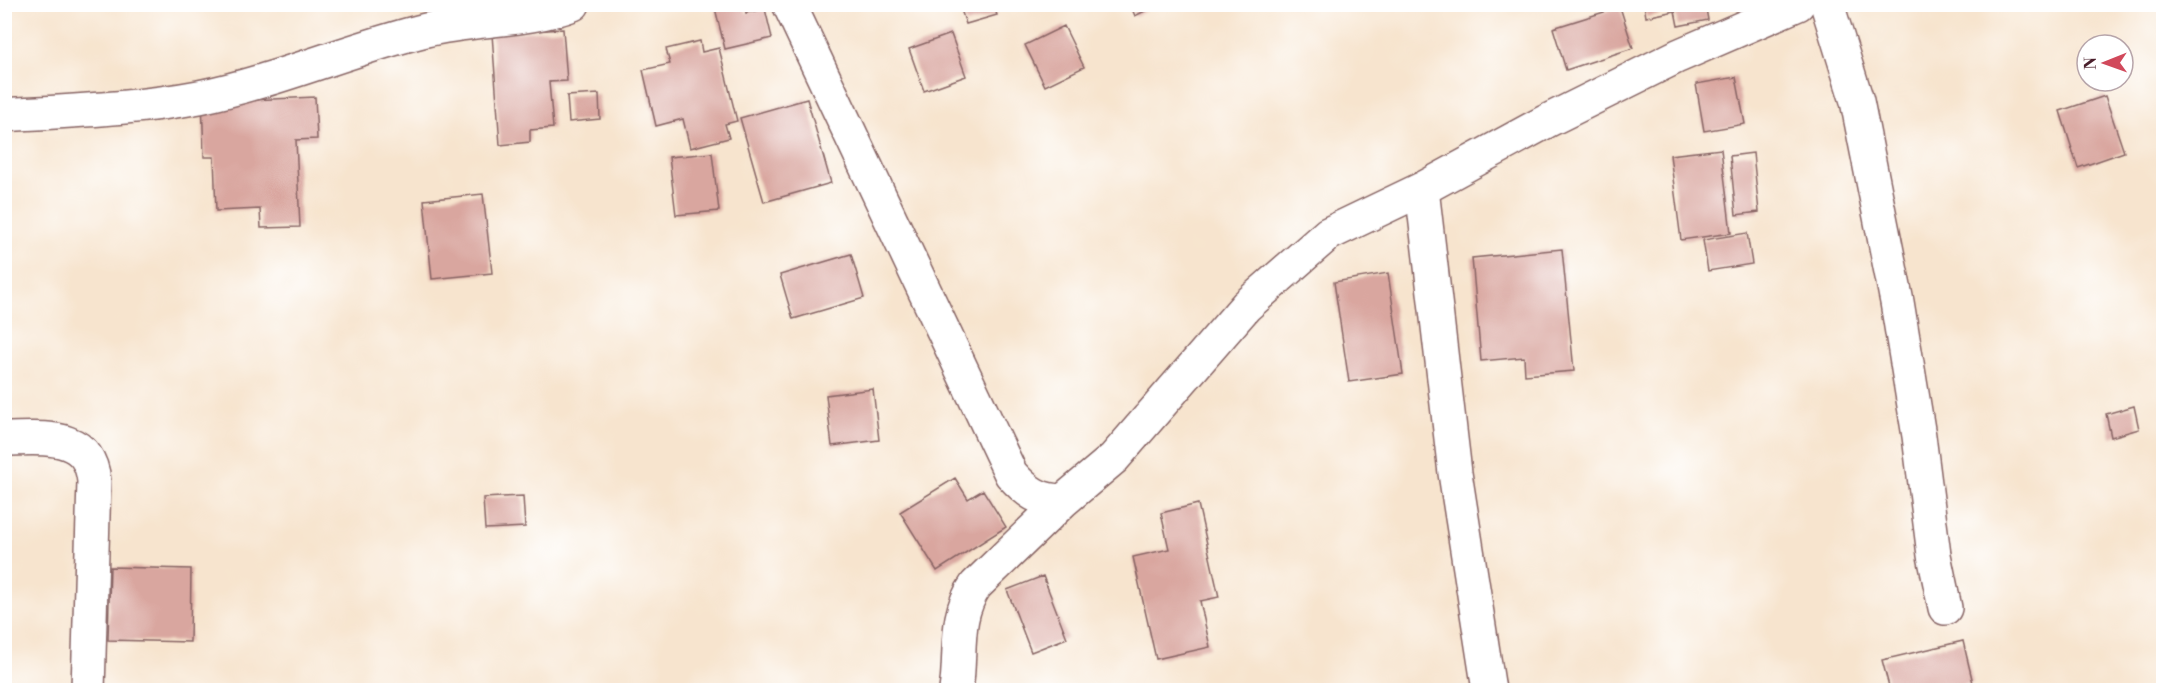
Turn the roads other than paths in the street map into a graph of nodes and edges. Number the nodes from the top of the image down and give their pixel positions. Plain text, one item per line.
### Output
1 (573, 4) edge
2 (789, 4) edge
3 (1798, 4) edge
4 (1827, 4) edge
5 (4, 115) edge
6 (1422, 189) junction
7 (4, 439) edge
8 (1063, 501) junction
9 (1945, 608) dead end
10 (88, 690) edge
11 (956, 690) edge
12 (1489, 690) edge

1 - 5 street
2 - 8 street
3 - 6 street
4 - 9 street
6 - 8 street
6 - 12 street
7 - 10 street
8 - 11 street

